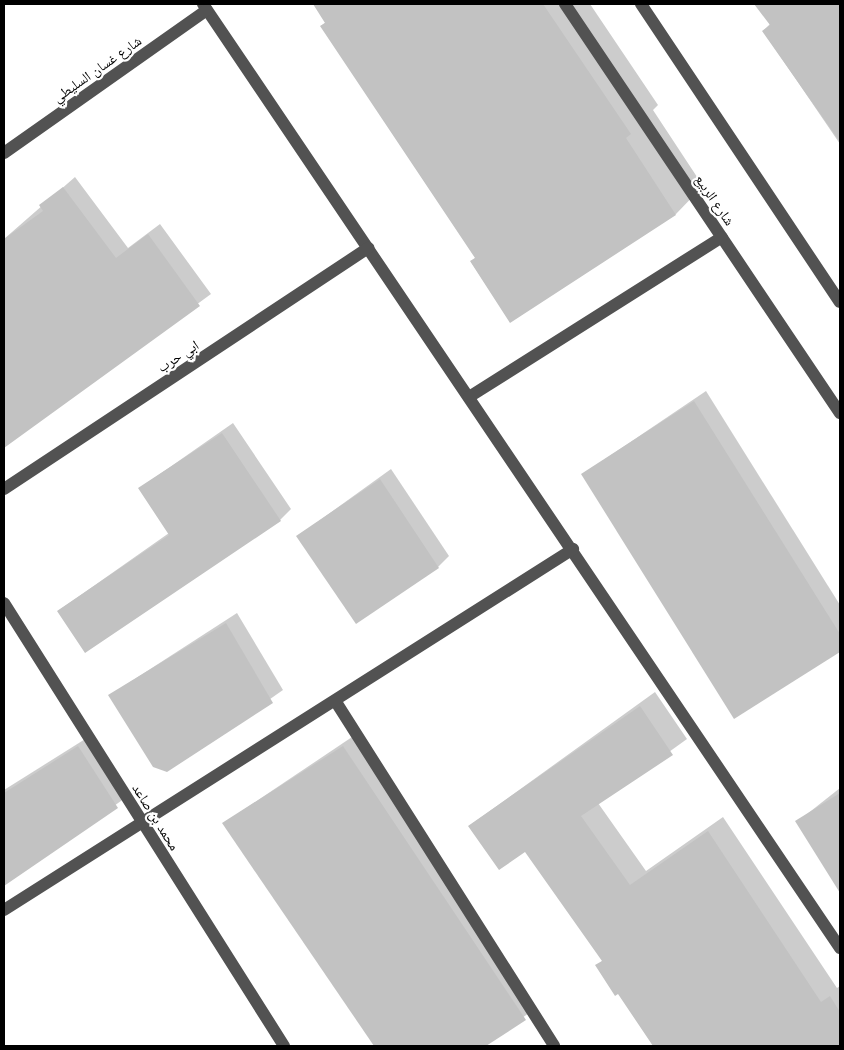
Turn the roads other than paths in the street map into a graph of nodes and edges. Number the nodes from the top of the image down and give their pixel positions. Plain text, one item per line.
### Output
1 (565, 4) edge
2 (641, 4) edge
3 (205, 7) edge
4 (4, 153) edge
5 (722, 237) junction
6 (368, 248) junction
7 (840, 302) edge
8 (470, 397) junction
9 (840, 413) edge
10 (4, 489) edge
11 (573, 549) junction
12 (4, 603) edge
13 (336, 702) junction
14 (141, 822) junction
15 (4, 910) edge
16 (840, 948) edge
17 (284, 1046) edge
18 (554, 1046) edge

1 - 5 street, شارع الربيع
2 - 7 street
3 - 4 street, شارع غسان السليطي
3 - 6 street
5 - 8 street
5 - 9 street, شارع الربيع
6 - 8 street
6 - 10 street, ابي حرب
8 - 11 street
11 - 13 street
11 - 16 street
12 - 14 street, محمد بن صاعد
13 - 14 street
13 - 18 street
14 - 15 street
14 - 17 street, محمد بن صاعد

